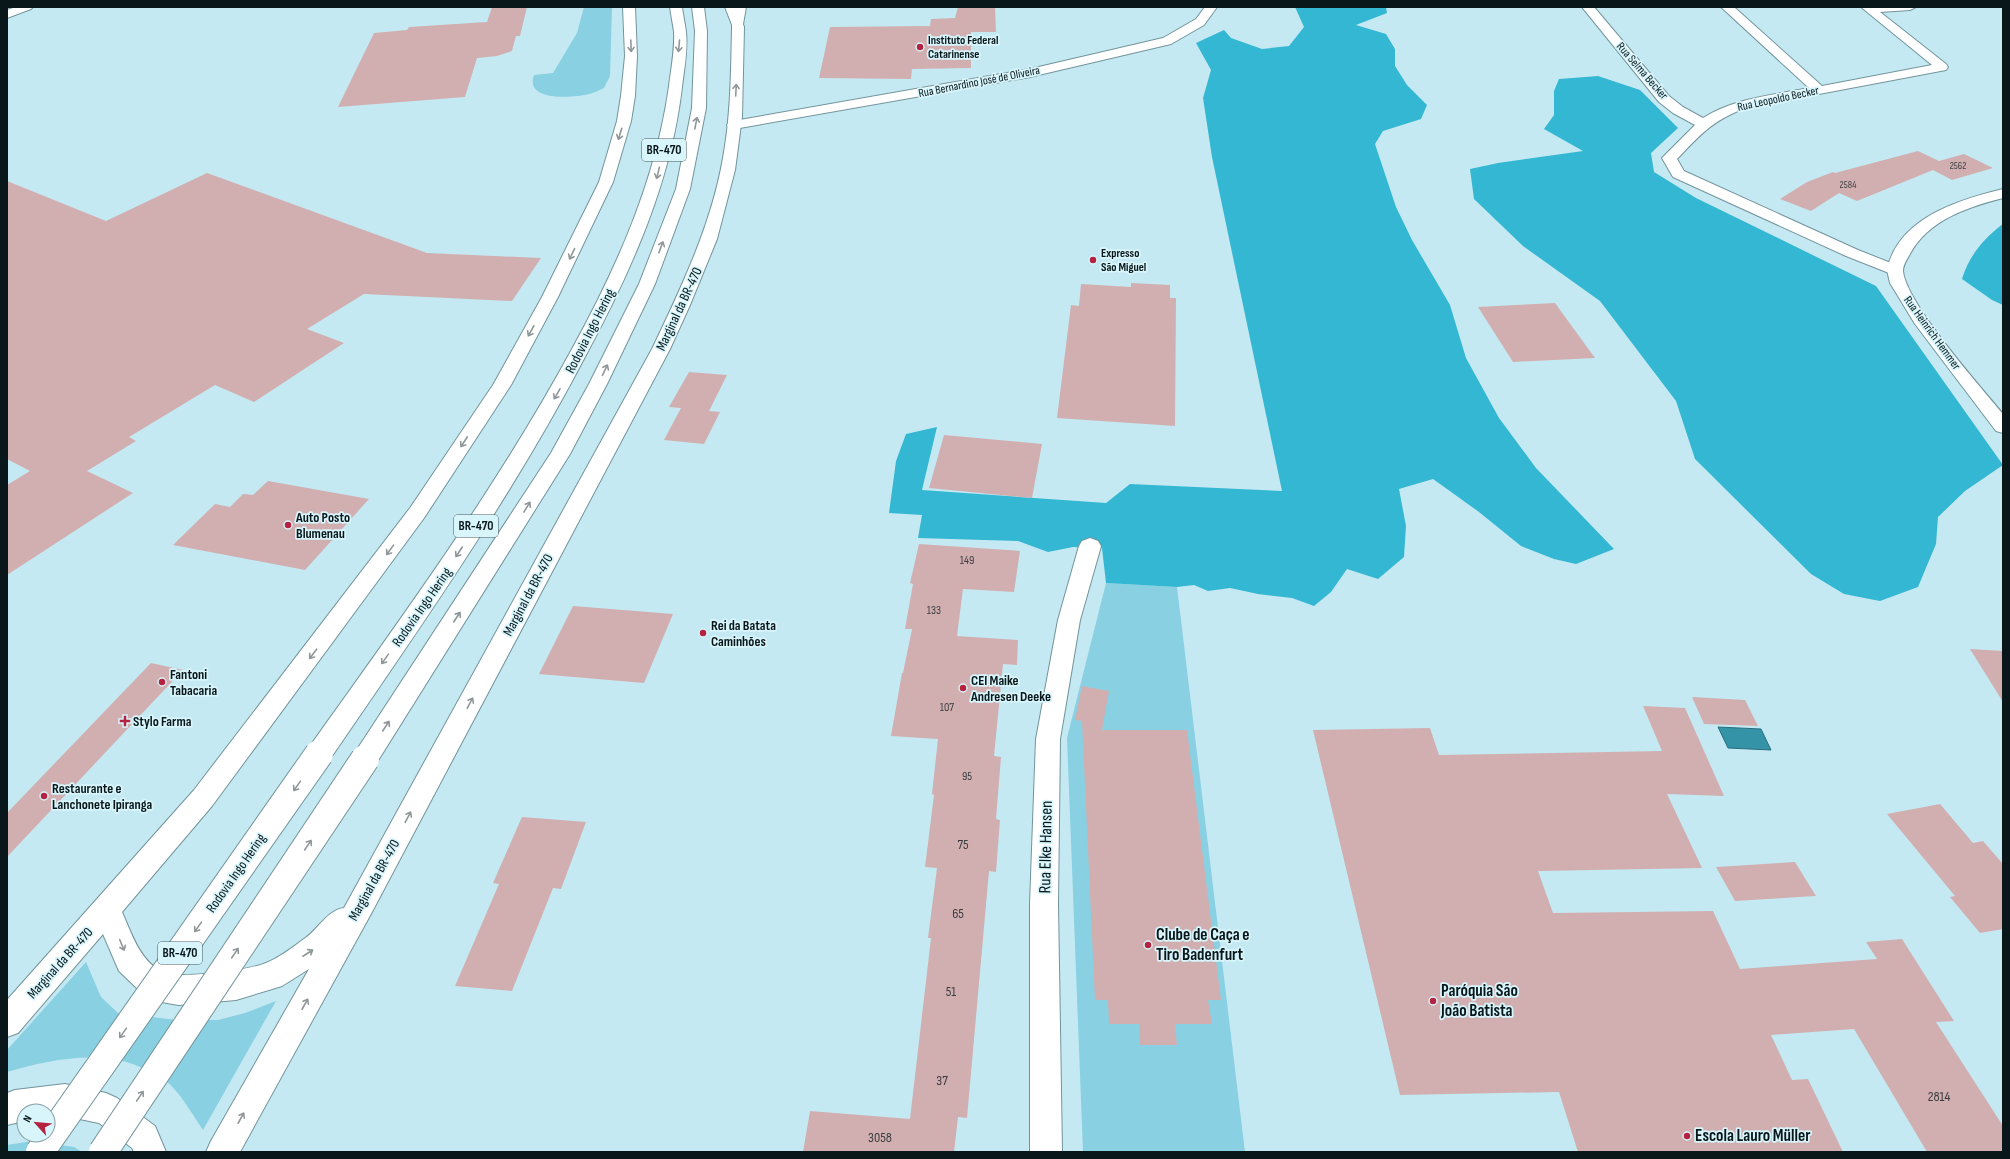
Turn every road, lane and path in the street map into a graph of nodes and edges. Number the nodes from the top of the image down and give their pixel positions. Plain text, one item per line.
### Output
1 (27, 7) edge
2 (629, 7) edge
3 (676, 7) edge
4 (698, 7) edge
5 (731, 7) edge
6 (740, 7) edge
7 (1211, 7) edge
8 (1588, 7) edge
9 (1727, 7) edge
10 (1910, 7) edge
11 (1868, 8) edge
12 (7, 14) edge
13 (738, 27) junction
14 (1819, 90) junction
15 (1704, 124) junction
16 (734, 125) junction
17 (2003, 193) edge
18 (1895, 270) junction
19 (2003, 427) edge
20 (1090, 546) dead end
21 (362, 903) junction
22 (107, 909) junction
23 (7, 1022) edge
24 (7, 1110) edge
25 (40, 1152) edge
26 (103, 1152) edge
27 (150, 1152) edge
28 (222, 1152) edge
29 (1046, 1152) edge

1 - 12 main road
2 -> 22 main road, Marginal da BR-470
3 -> 25 main road, Rodovia Ingo Hering / BR-470, bridge
26 -> 4 main road, BR-470, bridge
5 - 13 main road
6 - 13 main road, Marginal da BR-470
7 - 16 main road, Rua Bernardino José de Oliveira
8 - 15 main road, Rua Selma Becker
9 - 14 main road
10 - 11 main road
11 - 14 main road, Rua Leopoldo Becker
16 -> 13 main road, Marginal da BR-470
14 - 15 main road, Rua Leopoldo Becker
15 - 18 main road, Rua Leopoldo Becker
21 -> 16 main road, Marginal da BR-470
17 - 18 main road
18 - 19 main road, Rua Heinrich Hemmer
20 - 29 main road, Rua Elke Hansen
22 -> 21 main road
28 -> 21 main road, Marginal da BR-470
22 - 23 main road, Marginal da BR-470
24 - 27 main road

